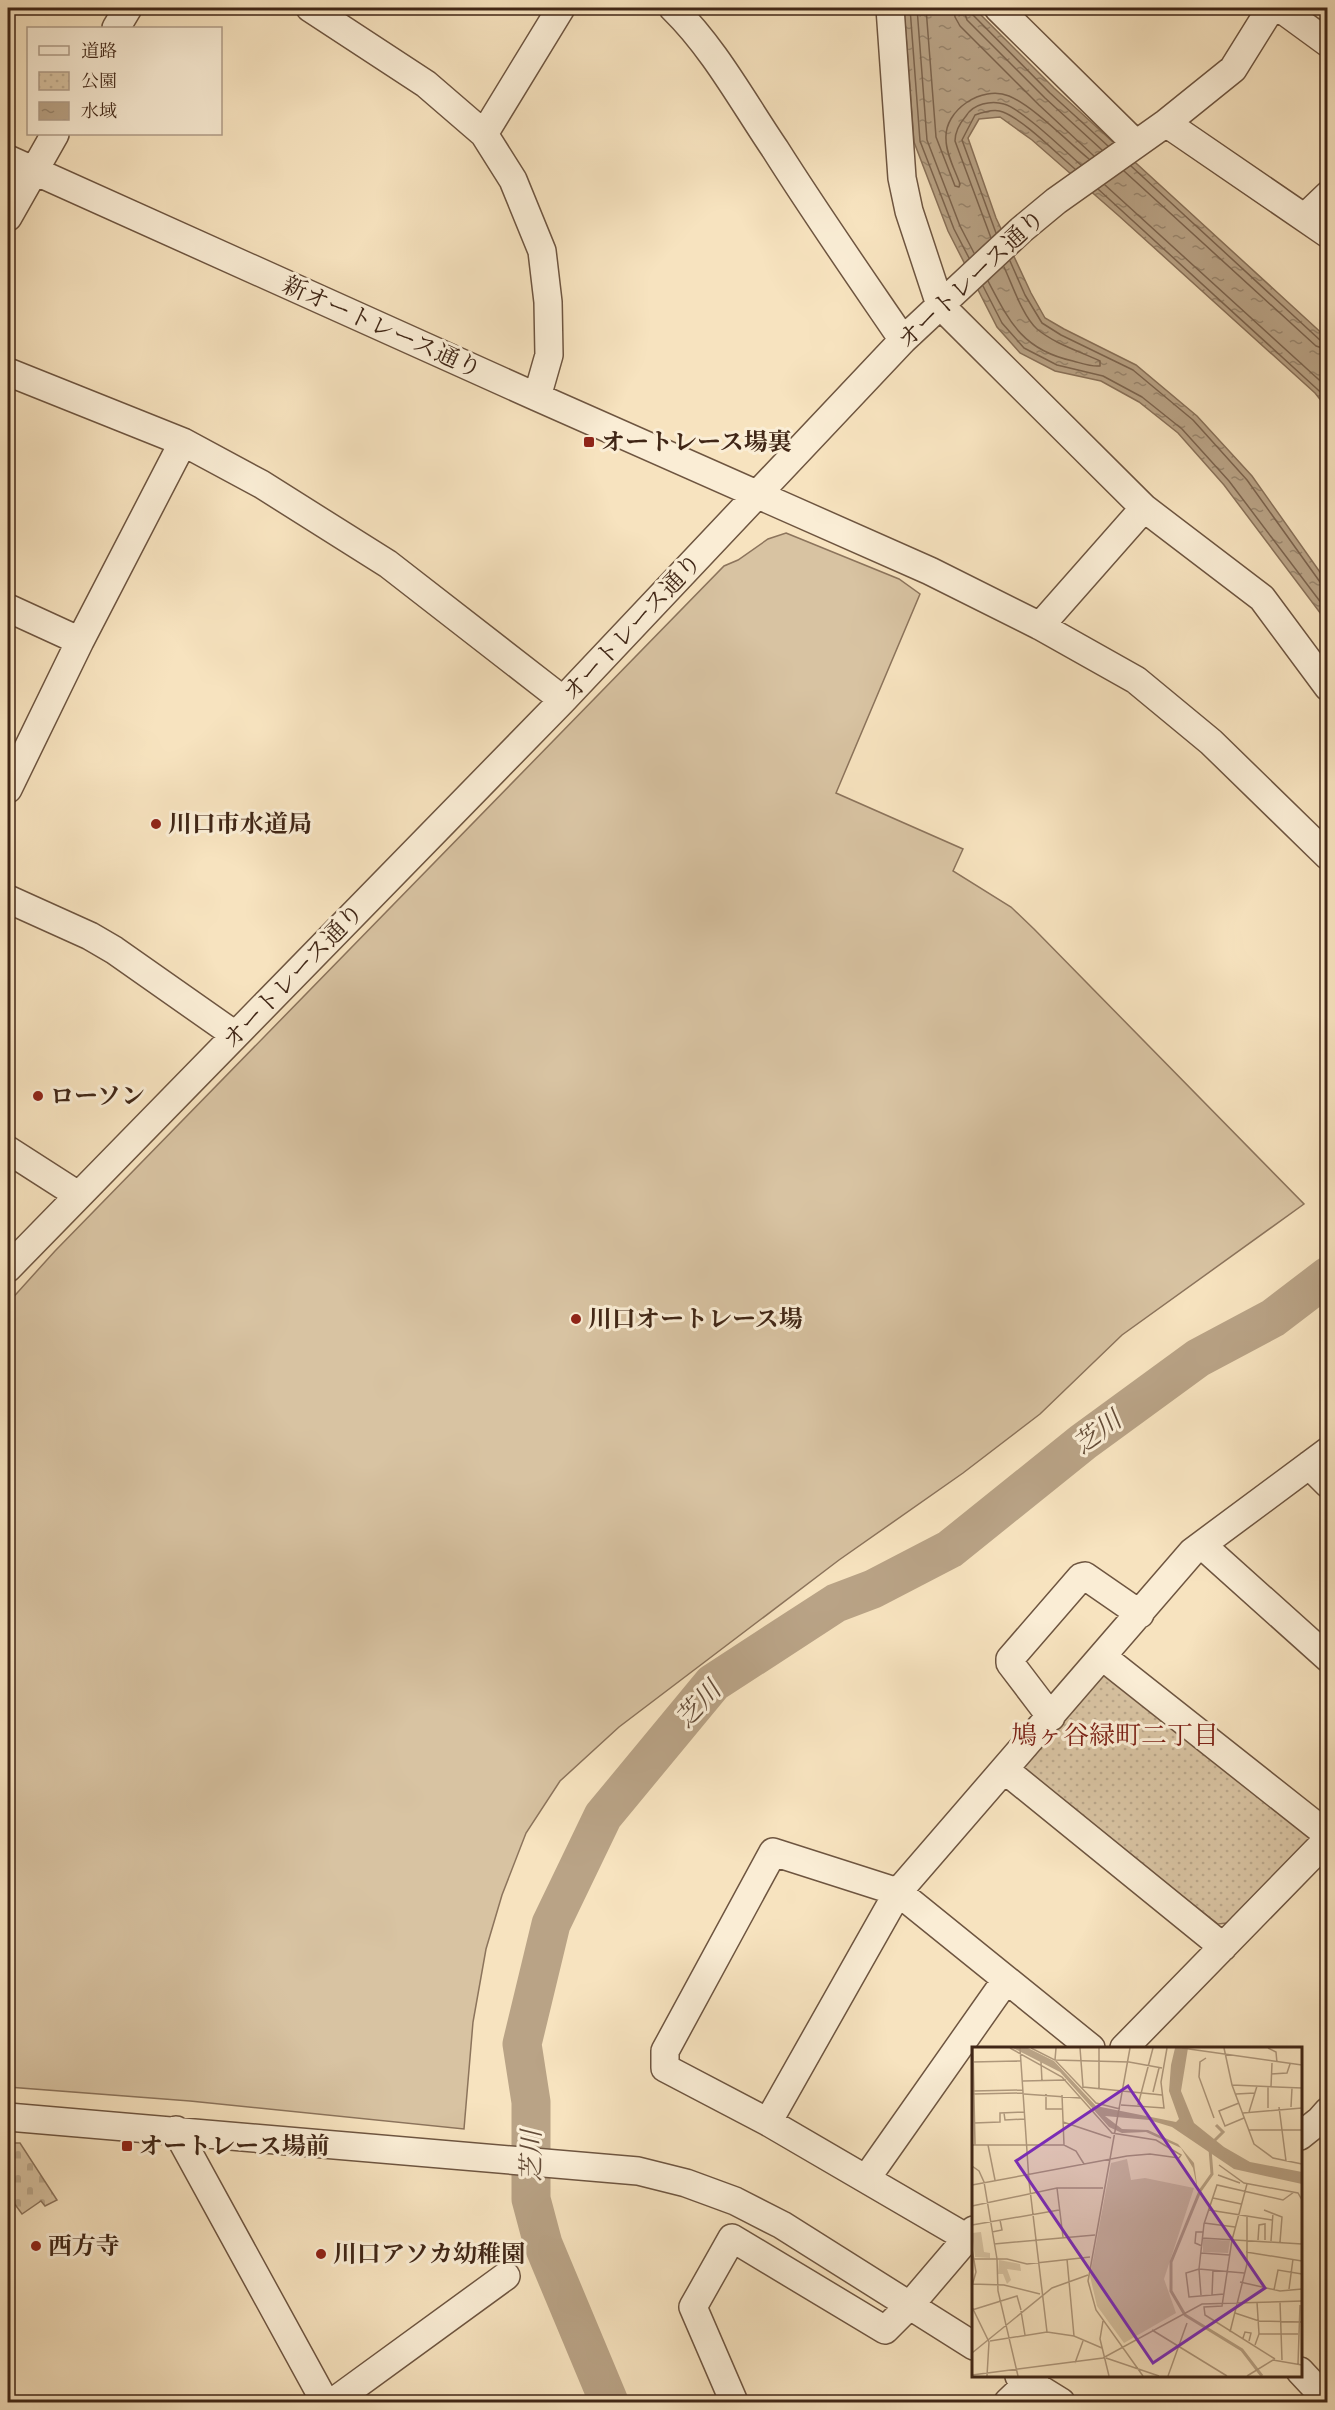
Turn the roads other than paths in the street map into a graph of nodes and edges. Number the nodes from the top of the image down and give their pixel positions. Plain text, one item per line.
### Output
1 (128, 8) edge
2 (310, 8) edge
3 (561, 8) edge
4 (673, 8) edge
5 (890, 8) edge
6 (998, 8) edge
7 (1271, 8) edge
8 (1280, 8) edge
9 (117, 27) edge
10 (1328, 43) edge
11 (1166, 123) junction
12 (484, 134) junction
13 (54, 135) edge
14 (1132, 147) junction
15 (8, 159) edge
16 (34, 170) junction
17 (1328, 195) edge
18 (8, 217) edge
19 (1305, 217) junction
20 (1328, 234) edge
21 (940, 305) junction
22 (903, 340) junction
23 (8, 372) edge
24 (537, 397) junction
25 (183, 441) junction
26 (757, 495) junction
27 (1144, 508) junction
28 (8, 608) edge
29 (1040, 626) junction
30 (80, 641) junction
31 (1328, 687) edge
32 (563, 700) junction
33 (8, 789) edge
34 (1328, 856) edge
35 (8, 899) edge
36 (235, 1035) junction
37 (8, 1150) edge
38 (78, 1195) junction
39 (8, 1268) edge
40 (1318, 1458) edge
41 (1328, 1484) edge
42 (1202, 1545) junction
43 (1140, 1614) junction
44 (1103, 1657) junction
45 (1328, 1658) edge
46 (1051, 1717) junction
47 (1005, 1770) junction
48 (1328, 1837) edge
49 (898, 1892) junction
50 (1223, 1947) junction
51 (1006, 1980) junction
52 (1089, 2047) edge
53 (1126, 2047) edge
54 (1328, 2111) edge
55 (8, 2117) edge
56 (768, 2122) junction
57 (176, 2130) junction
58 (1302, 2134) edge
59 (866, 2179) junction
60 (970, 2234) edge
61 (506, 2276) dead end
62 (910, 2305) junction
63 (972, 2345) edge
64 (1302, 2374) edge
65 (1028, 2378) edge
66 (1328, 2401) edge
67 (325, 2403) edge
68 (333, 2403) edge
69 (734, 2403) edge
70 (1008, 2403) edge
71 (1061, 2403) edge

1 - 9 street
2 - 12 street
3 - 12 street
4 - 22 street
5 - 21 street
6 - 14 street
7 - 11 street, オートレース通り
8 - 10 street
11 - 14 street, オートレース通り
11 - 19 street
12 - 24 street
13 - 16 street
14 - 21 street, オートレース通り
15 - 16 street, 新オートレース通り
16 - 18 street
16 - 24 street, 新オートレース通り
17 - 19 street
19 - 20 street
21 - 22 street, オートレース通り
21 - 27 street
22 - 26 street, オートレース通り
23 - 25 street
24 - 26 street, 新オートレース通り
25 - 30 street
25 - 32 street
26 - 29 street, 新オートレース通り
26 - 32 street, オートレース通り
27 - 29 street
27 - 31 street
28 - 30 street
29 - 34 street, 新オートレース通り
30 - 33 street
32 - 36 street, オートレース通り
35 - 36 street
36 - 38 street, オートレース通り
37 - 38 street
38 - 39 street, オートレース通り
40 - 41 street
40 - 42 street
42 - 43 street
42 - 45 street
43 - 44 street
43 - 46 street
44 - 46 street
44 - 48 street
46 - 47 street
47 - 49 street
47 - 50 street
48 - 50 street
49 - 51 street
49 - 56 street
49 - 56 street
50 - 53 street
51 - 52 street
51 - 59 street
54 - 58 street
55 - 57 street
56 - 59 street
57 - 62 street
57 - 67 street
59 - 60 street
60 - 62 street
61 - 68 street
62 - 63 street
62 - 69 street
64 - 66 street
65 - 70 street
65 - 71 street

